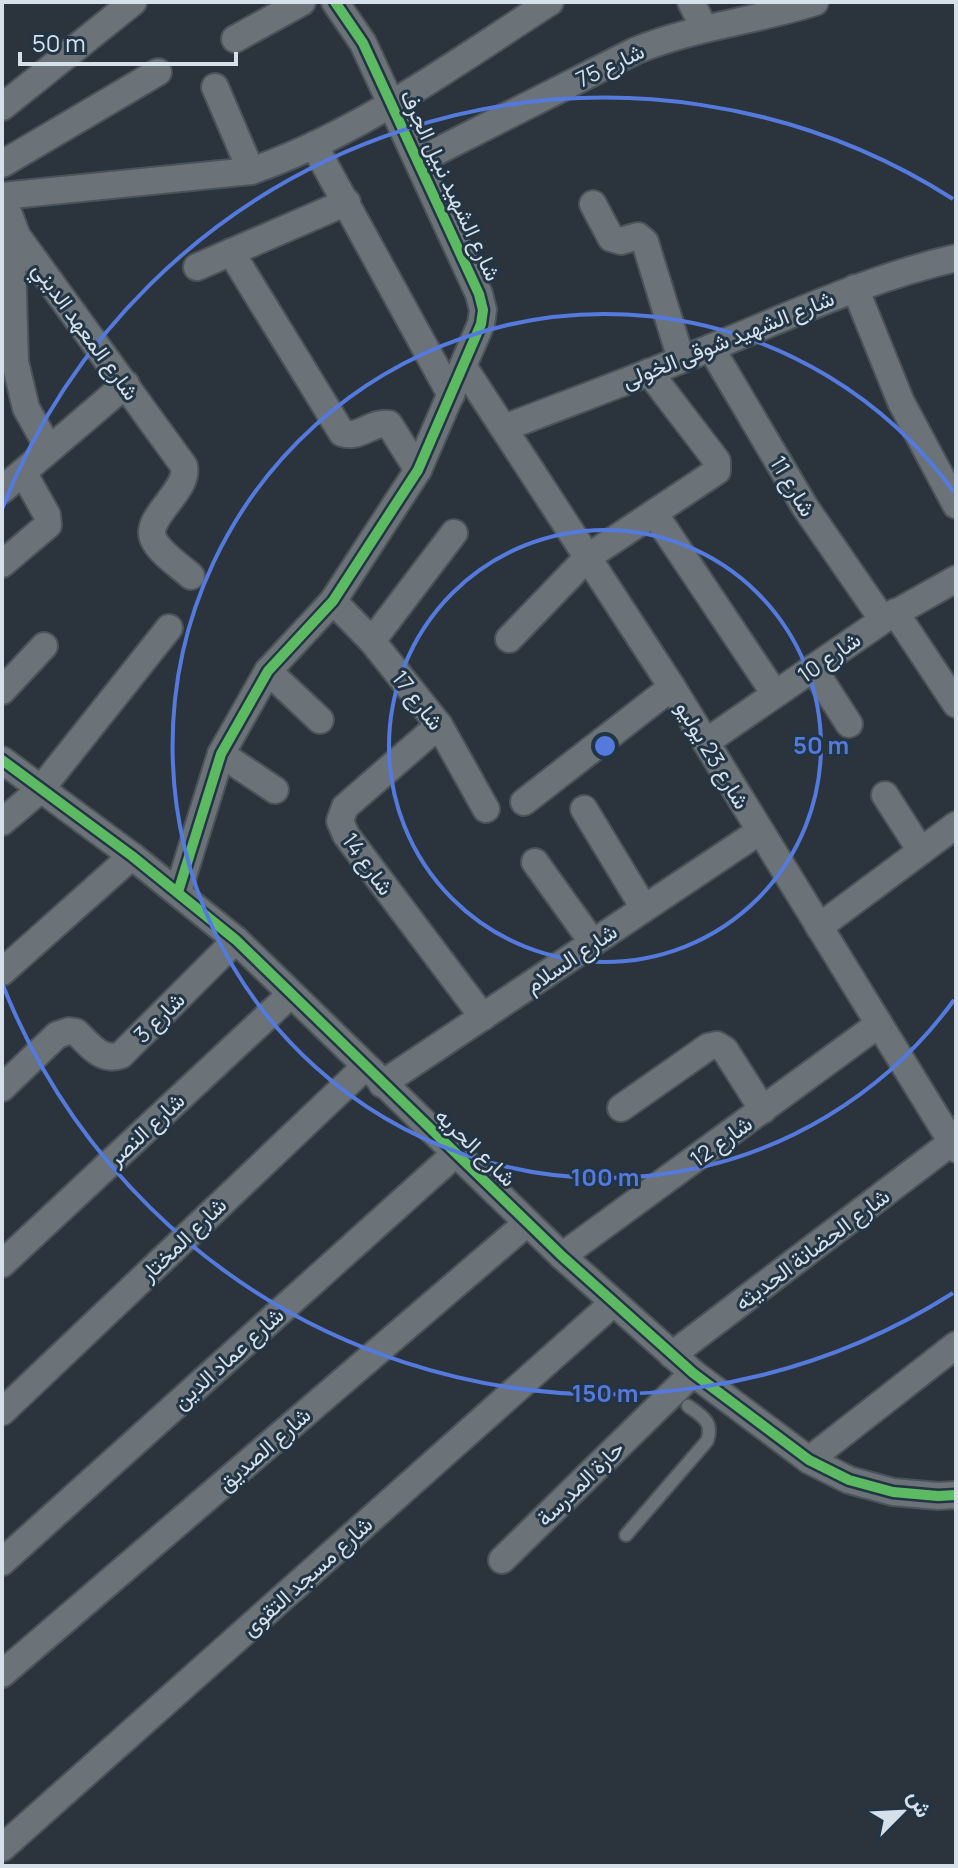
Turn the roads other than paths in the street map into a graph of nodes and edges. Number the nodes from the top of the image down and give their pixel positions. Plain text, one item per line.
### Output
1 (133, 2) edge
2 (302, 2) edge
3 (335, 2) edge
4 (550, 2) edge
5 (691, 2) edge
6 (815, 2) edge
7 (704, 28) junction
8 (235, 39) dead end
9 (158, 72) dead end
10 (215, 87) dead end
11 (391, 103) junction
12 (2, 107) edge
13 (314, 145) junction
14 (418, 161) junction
15 (2, 164) edge
16 (251, 171) junction
17 (347, 202) junction
18 (593, 204) dead end
19 (5, 207) edge
20 (231, 252) junction
21 (956, 258) edge
22 (197, 267) dead end
23 (855, 288) junction
24 (711, 348) junction
25 (681, 359) junction
26 (463, 366) junction
27 (649, 372) junction
28 (126, 384) junction
29 (451, 395) junction
30 (504, 428) junction
31 (49, 449) junction
32 (418, 470) junction
33 (23, 472) junction
34 (2, 490) edge
35 (956, 505) edge
36 (654, 513) junction
37 (454, 533) dead end
38 (588, 557) junction
39 (2, 564) edge
40 (191, 576) dead end
41 (956, 579) edge
42 (333, 601) junction
43 (889, 616) junction
44 (169, 628) dead end
45 (509, 639) dead end
46 (372, 641) junction
47 (44, 646) dead end
48 (813, 668) junction
49 (268, 671) junction
50 (672, 687) junction
51 (2, 691) edge
52 (775, 694) junction
53 (956, 704) edge
54 (320, 720) dead end
55 (849, 724) dead end
56 (439, 725) junction
57 (706, 742) junction
58 (221, 754) junction
59 (2, 760) edge
60 (41, 789) junction
61 (275, 790) dead end
62 (885, 795) dead end
63 (524, 802) dead end
64 (486, 809) dead end
65 (584, 809) dead end
66 (2, 822) edge
67 (956, 825) edge
68 (760, 831) junction
69 (921, 851) junction
70 (132, 856) junction
71 (535, 862) dead end
72 (178, 892) junction
73 (644, 908) junction
74 (819, 927) junction
75 (236, 940) junction
76 (593, 943) junction
77 (2, 972) edge
78 (290, 995) junction
79 (483, 1017) junction
80 (879, 1024) junction
81 (373, 1076) junction
82 (2, 1088) edge
83 (621, 1108) dead end
84 (763, 1110) junction
85 (954, 1146) edge
86 (455, 1154) junction
87 (527, 1223) junction
88 (562, 1256) junction
89 (2, 1264) edge
90 (612, 1304) junction
91 (956, 1345) edge
92 (672, 1355) junction
93 (693, 1373) junction
94 (723, 1396) junction
95 (688, 1406) dead end
96 (2, 1412) edge
97 (703, 1416) junction
98 (809, 1460) junction
99 (956, 1495) edge
100 (626, 1535) dead end
101 (502, 1560) dead end
102 (2, 1562) edge
103 (6, 1663) edge
104 (2, 1848) edge

1 - 12 street
2 - 8 street
3 - 11 street, شارع الشهيد نبيل الجرف
4 - 11 street
5 - 7 street
6 - 7 street, شارع 75
7 - 14 street, شارع 75
9 - 15 street
10 - 16 street
11 - 13 street
11 - 14 street, شارع الشهيد نبيل الجرف
13 - 16 street
13 - 17 street
14 - 26 street, شارع الشهيد نبيل الجرف
16 - 19 street
17 - 20 street
17 - 29 street
18 - 25 street
19 - 28 street, شارع المعهد الديني
19 - 31 street
20 - 22 street
20 - 32 street
21 - 23 street, شارع الشهيد شوقى الخولى
23 - 24 street, شارع الشهيد شوقى الخولى
23 - 35 street
24 - 25 street, شارع الشهيد شوقى الخولى
24 - 43 street, شارع 11
25 - 27 street, شارع الشهيد شوقى الخولى
26 - 29 street, شارع الشهيد نبيل الجرف
26 - 30 street, شارع 23 يوليو
27 - 30 street, شارع الشهيد شوقى الخولى
27 - 36 street
28 - 31 street
28 - 40 street, شارع المعهد الديني
29 - 32 street, شارع الشهيد نبيل الجرف
30 - 38 street, شارع 23 يوليو
31 - 33 street
32 - 42 street, شارع الشهيد نبيل الجرف
33 - 34 street
33 - 39 street
36 - 38 street
36 - 52 street
37 - 46 street
38 - 45 street
38 - 50 street, شارع 23 يوليو
41 - 43 street, شارع 10
42 - 46 street, شارع 17
42 - 49 street, شارع الشهيد نبيل الجرف
43 - 48 street, شارع 10
43 - 53 street, شارع 11
44 - 60 street
46 - 56 street, شارع 17
47 - 51 street
48 - 52 street, شارع 10
48 - 55 street
49 - 54 street
49 - 58 street, شارع الشهيد نبيل الجرف
50 - 57 street, شارع 23 يوليو
50 - 63 street
52 - 57 street, شارع 10
56 - 64 street, شارع 17
56 - 79 street, شارع 14
57 - 68 street, شارع 23 يوليو
58 - 61 street
58 - 72 street, شارع الشهيد نبيل الجرف
59 - 60 street, شارع الحريه
60 - 66 street
60 - 70 street, شارع الحريه
62 - 69 street
65 - 73 street
67 - 69 street
68 - 73 street, شارع السلام
68 - 74 street, شارع 23 يوليو
69 - 74 street
70 - 72 street, شارع الحريه
70 - 77 street
71 - 76 street
72 - 75 street, شارع الحريه
73 - 76 street, شارع السلام
74 - 80 street, شارع 23 يوليو
75 - 78 street, شارع الحريه
75 - 82 street, شارع 3
76 - 79 street, شارع السلام
78 - 81 street, شارع الحريه
78 - 89 street, شارع النصر
79 - 81 street, شارع السلام
80 - 84 street, شارع 12
80 - 85 street, شارع 23 يوليو
81 - 86 street, شارع الحريه
81 - 96 street, شارع المختار
83 - 84 street
84 - 88 street, شارع 12
85 - 92 street, شارع الحضانة الحديثه
86 - 87 street, شارع الحريه
86 - 102 street, شارع عماد الدين
87 - 88 street, شارع الحريه
87 - 103 street, شارع الصديق
88 - 90 street, شارع الحريه
90 - 92 street, شارع الحريه
90 - 104 street, شارع مسجد التقوى
91 - 98 street
92 - 93 street, شارع الحريه
93 - 94 street, شارع الحريه
93 - 101 street, حارة المدرسة
94 - 97 lane
94 - 98 street, شارع الحريه
95 - 97 lane
97 - 100 lane
98 - 99 street, شارع الحريه

